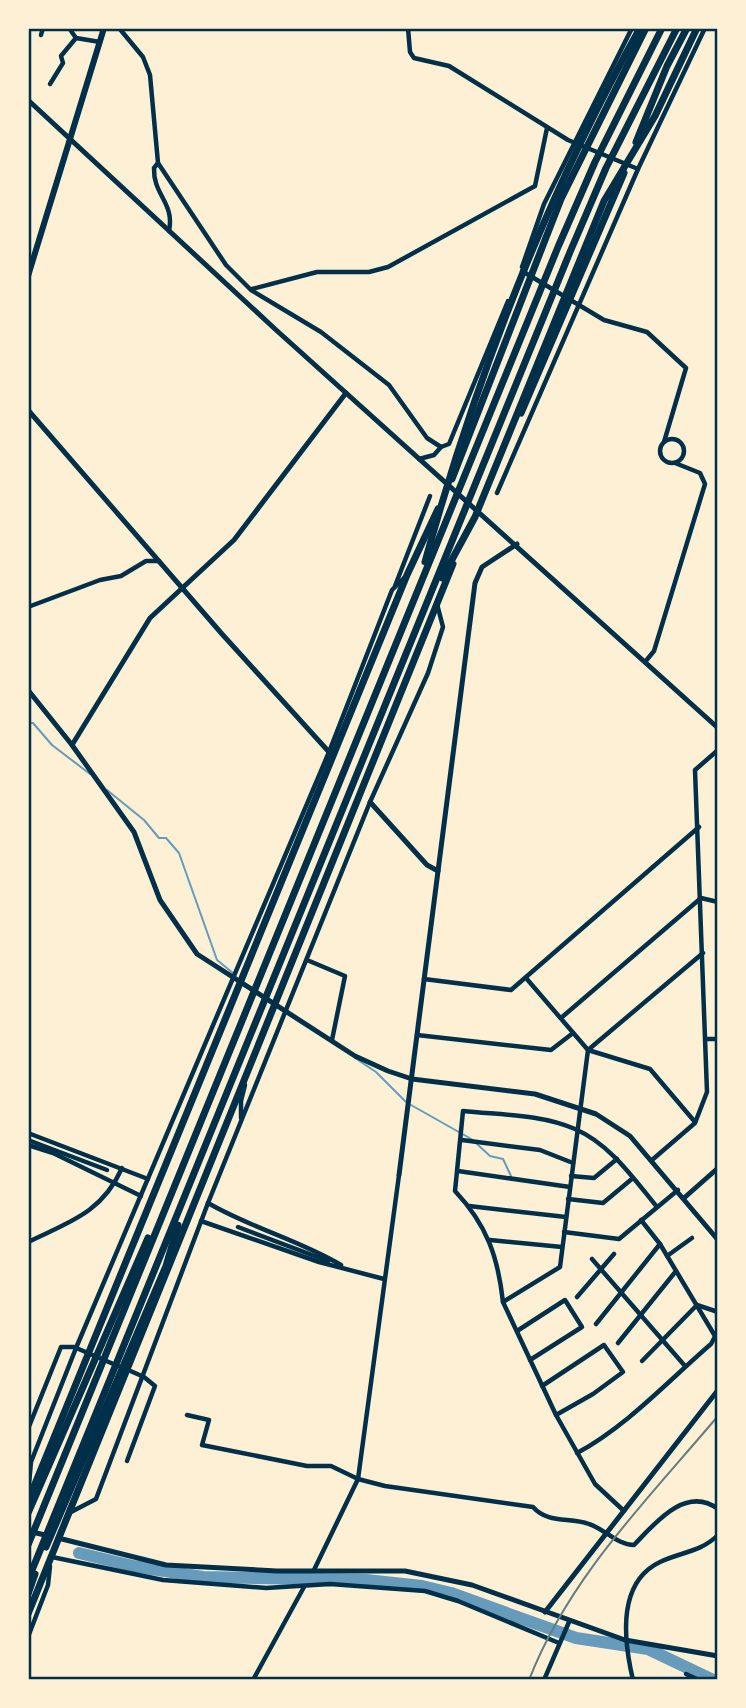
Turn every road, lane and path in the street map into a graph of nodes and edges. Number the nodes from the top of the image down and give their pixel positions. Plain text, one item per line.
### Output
1 (43, 28) edge
2 (69, 28) edge
3 (104, 28) edge
4 (119, 28) edge
5 (408, 28) edge
6 (632, 28) edge
7 (640, 28) edge
8 (646, 28) edge
9 (662, 28) edge
10 (677, 28) edge
11 (687, 28) edge
12 (698, 28) edge
13 (705, 28) edge
14 (41, 35) dead end
15 (76, 38) junction
16 (101, 43) junction
17 (50, 84) dead end
18 (28, 100) edge
19 (547, 128) junction
20 (71, 138) junction
21 (573, 141) junction
22 (158, 163) junction
23 (638, 169) junction
24 (169, 231) junction
25 (521, 271) junction
26 (28, 276) edge
27 (251, 289) junction
28 (578, 305) junction
29 (545, 386) junction
30 (345, 393) junction
31 (530, 393) junction
32 (28, 410) edge
33 (664, 442) junction
34 (441, 447) junction
35 (419, 459) junction
36 (675, 463) junction
37 (450, 484) junction
38 (497, 493) dead end
39 (430, 496) dead end
40 (476, 507) junction
41 (517, 544) junction
42 (159, 561) junction
43 (407, 575) junction
44 (395, 586) junction
45 (183, 587) junction
46 (416, 595) junction
47 (433, 602) junction
48 (28, 607) edge
49 (645, 662) junction
50 (28, 690) edge
51 (718, 728) edge
52 (72, 745) junction
53 (718, 750) edge
54 (329, 752) junction
55 (370, 802) junction
56 (699, 827) junction
57 (438, 871) junction
58 (701, 898) junction
59 (718, 901) edge
60 (313, 945) junction
61 (298, 950) junction
62 (703, 953) junction
63 (307, 960) junction
64 (526, 978) junction
65 (233, 979) junction
66 (424, 979) junction
67 (286, 1011) junction
68 (561, 1018) junction
69 (573, 1033) junction
70 (417, 1035) junction
71 (706, 1039) junction
72 (718, 1039) edge
73 (332, 1040) junction
74 (588, 1050) junction
75 (252, 1065) junction
76 (412, 1079) junction
77 (580, 1107) junction
78 (241, 1120) junction
79 (695, 1123) junction
80 (576, 1129) junction
81 (28, 1133) edge
82 (462, 1140) junction
83 (28, 1143) edge
84 (617, 1159) junction
85 (652, 1160) junction
86 (573, 1163) junction
87 (122, 1168) junction
88 (718, 1168) edge
89 (107, 1170) dead end
90 (458, 1171) junction
91 (399, 1175) joint
92 (571, 1176) junction
93 (633, 1178) junction
94 (148, 1179) junction
95 (175, 1183) junction
96 (115, 1184) junction
97 (189, 1187) junction
98 (570, 1187) junction
99 (678, 1190) junction
100 (141, 1196) junction
101 (684, 1198) junction
102 (568, 1199) junction
103 (208, 1203) junction
104 (468, 1206) junction
105 (657, 1207) junction
106 (566, 1217) junction
107 (641, 1220) junction
108 (201, 1221) junction
109 (238, 1227) dead end
110 (564, 1232) junction
111 (692, 1238) dead end
112 (490, 1240) junction
113 (718, 1240) edge
114 (28, 1242) edge
115 (660, 1244) junction
116 (562, 1247) junction
117 (614, 1254) dead end
118 (667, 1256) junction
119 (592, 1259) dead end
120 (345, 1268) junction
121 (601, 1269) junction
122 (676, 1271) junction
123 (384, 1279) junction
124 (621, 1292) junction
125 (577, 1297) dead end
126 (503, 1302) junction
127 (697, 1305) junction
128 (718, 1312) edge
129 (641, 1315) junction
130 (596, 1324) dead end
131 (517, 1331) junction
132 (717, 1333) edge
133 (663, 1341) junction
134 (618, 1343) dead end
135 (76, 1348) junction
136 (530, 1360) junction
137 (642, 1361) dead end
138 (685, 1366) junction
139 (144, 1377) junction
140 (542, 1386) junction
141 (718, 1390) edge
142 (187, 1415) dead end
143 (556, 1415) junction
144 (28, 1429) edge
145 (577, 1453) junction
146 (127, 1461) dead end
147 (358, 1479) junction
148 (28, 1499) edge
149 (718, 1509) edge
150 (624, 1511) junction
151 (71, 1512) junction
152 (28, 1513) edge
153 (28, 1531) edge
154 (607, 1534) junction
155 (718, 1535) edge
156 (59, 1539) junction
157 (28, 1545) edge
158 (51, 1560) junction
159 (314, 1570) junction
160 (28, 1580) edge
161 (305, 1587) junction
162 (28, 1594) edge
163 (545, 1612) junction
164 (28, 1614) edge
165 (568, 1624) junction
166 (28, 1637) edge
167 (559, 1643) junction
168 (626, 1645) junction
169 (718, 1656) edge
170 (686, 1674) dead end
171 (253, 1680) edge
172 (544, 1680) edge
173 (633, 1680) edge
174 (699, 1680) edge

1 - 14 street
2 - 15 street
3 - 16 main road
4 - 22 street
5 - 19 street
6 - 21 street
7 - 46 highway
8 - 37 highway
9 - 46 highway
10 - 47 highway
11 - 31 highway
12 - 47 highway
13 - 23 street
15 - 16 street
15 - 17 street
16 - 20 main road
18 - 20 street
19 - 21 street
19 - 27 street
20 - 24 street
20 - 26 main road
21 - 23 street
21 - 25 street
22 - 24 street
22 - 27 street
23 - 28 street
24 - 30 street
25 - 28 street
25 - 34 street
27 - 34 street
28 - 29 street
28 - 33 street
29 - 31 street
29 - 38 street
30 - 35 street
30 - 45 street
31 - 40 highway
32 - 42 street
33 - 36 street
33 - 36 street
34 - 35 street
35 - 37 street
36 - 49 street
37 - 40 street
37 - 43 highway
39 - 44 street
40 - 41 street
40 - 47 highway
41 - 49 street
41 - 57 street
42 - 45 street
42 - 48 street
43 - 44 street
43 - 148 highway
44 - 54 street
45 - 52 street
45 - 54 street
46 - 95 highway
47 - 55 street
47 - 61 highway
47 - 97 highway
49 - 51 street
50 - 52 street
52 - 65 street
53 - 56 street
54 - 65 street
55 - 57 street
55 - 60 street
56 - 58 street
56 - 64 street
57 - 66 street
58 - 59 street
58 - 62 street
58 - 68 street
60 - 61 street
60 - 63 street
61 - 75 highway
62 - 71 street
62 - 74 street
63 - 67 street
63 - 73 street
64 - 66 street
64 - 68 street
65 - 67 street
65 - 94 street
66 - 70 street
67 - 73 street
67 - 78 street
68 - 69 street
69 - 70 street
69 - 74 street
70 - 76 street
71 - 72 street
71 - 79 street
73 - 76 street
74 - 77 street
74 - 79 street
75 - 78 street
75 - 151 highway
76 - 77 street
76 - 91 street
77 - 80 street
77 - 85 street
78 - 103 street
79 - 85 street
80 - 82 street
80 - 84 street
80 - 86 street
81 - 87 street
82 - 86 street
82 - 90 street
83 - 89 street
83 - 96 street
84 - 92 street
84 - 93 street
85 - 99 street
86 - 92 street
87 - 94 street
87 - 96 street
88 - 101 street
90 - 98 street
90 - 104 street
91 - 123 street
92 - 98 street
93 - 102 street
93 - 105 street
94 - 100 street
95 - 152 highway
95 - 157 highway
96 - 100 street
96 - 114 street
97 - 160 highway
97 - 162 highway
98 - 102 street
99 - 101 street
99 - 105 street
100 - 135 street
101 - 113 street
102 - 106 street
103 - 108 street
103 - 120 street
104 - 106 street
104 - 112 street
105 - 107 street
106 - 110 street
107 - 110 street
107 - 115 street
108 - 120 street
108 - 139 street
109 - 120 street
110 - 116 street
111 - 118 street
112 - 116 street
112 - 126 street
115 - 118 street
115 - 124 street
116 - 126 street
117 - 121 street
118 - 122 street
119 - 121 street
120 - 123 street
121 - 124 street
121 - 125 street
122 - 127 street
122 - 129 street
123 - 147 street
124 - 129 street
124 - 130 street
126 - 131 street
127 - 128 street
127 - 132 street
127 - 133 street
129 - 133 street
129 - 134 street
131 - 136 street
131 - 136 street
132 - 138 street
133 - 137 street
133 - 138 street
135 - 139 street
135 - 144 street
135 - 148 street
136 - 140 street
138 - 145 street
139 - 146 street
139 - 151 street
140 - 143 street
140 - 143 street
141 - 150 street
142 - 147 street
143 - 145 street
145 - 150 street
147 - 154 street
147 - 159 street
149 - 154 street
150 - 154 street
151 - 156 highway
153 - 156 street
154 - 163 street
155 - 168 street
156 - 158 highway
156 - 159 street
158 - 161 street
158 - 164 highway
158 - 166 street
159 - 163 street
161 - 167 street
161 - 171 street
163 - 165 street
165 - 167 street
165 - 168 street
167 - 172 street
168 - 169 street
168 - 173 street
170 - 174 street

